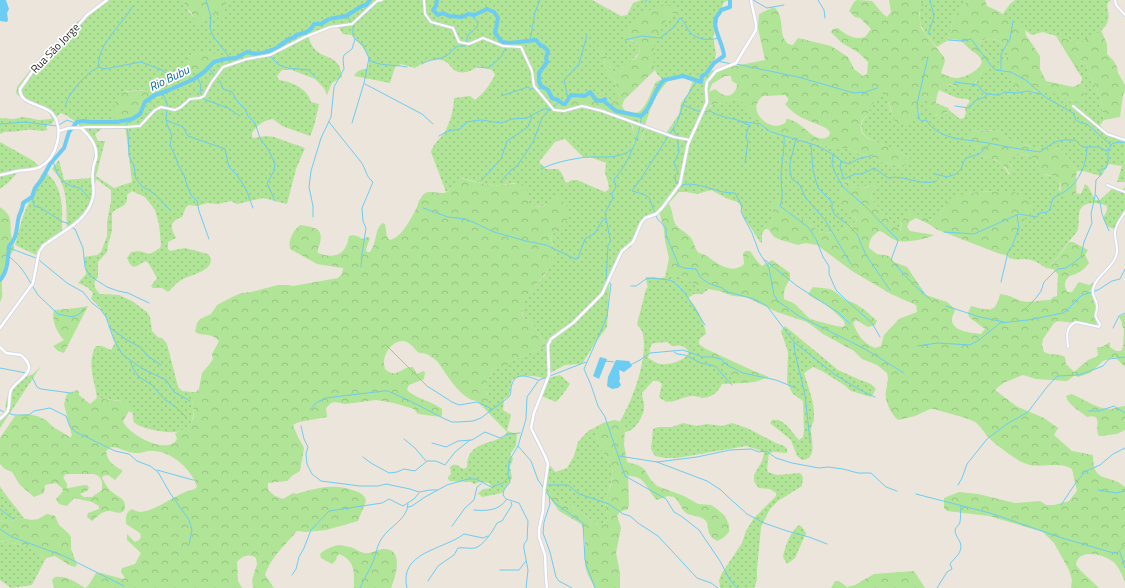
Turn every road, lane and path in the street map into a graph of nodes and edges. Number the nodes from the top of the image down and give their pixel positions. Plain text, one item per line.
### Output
1 (107, 0) edge
2 (382, 0) edge
3 (424, 0) edge
4 (751, 0) edge
5 (1115, 0) edge
6 (1125, 15) edge
7 (1073, 106) dead end
8 (81, 128) junction
9 (59, 131) junction
10 (690, 140) junction
11 (1125, 140) edge
12 (0, 175) edge
13 (1107, 185) dead end
14 (1125, 192) edge
15 (1125, 212) edge
16 (0, 328) edge
17 (0, 347) edge
18 (1068, 347) dead end
19 (0, 419) edge
20 (547, 588) edge

1 - 9 street, Rua São Jorge
2 - 8 street
3 - 10 street
4 - 10 street
5 - 6 street
7 - 11 street
8 - 9 street
8 - 16 street
9 - 12 street
10 - 20 street
13 - 14 street
15 - 18 street
17 - 19 street

